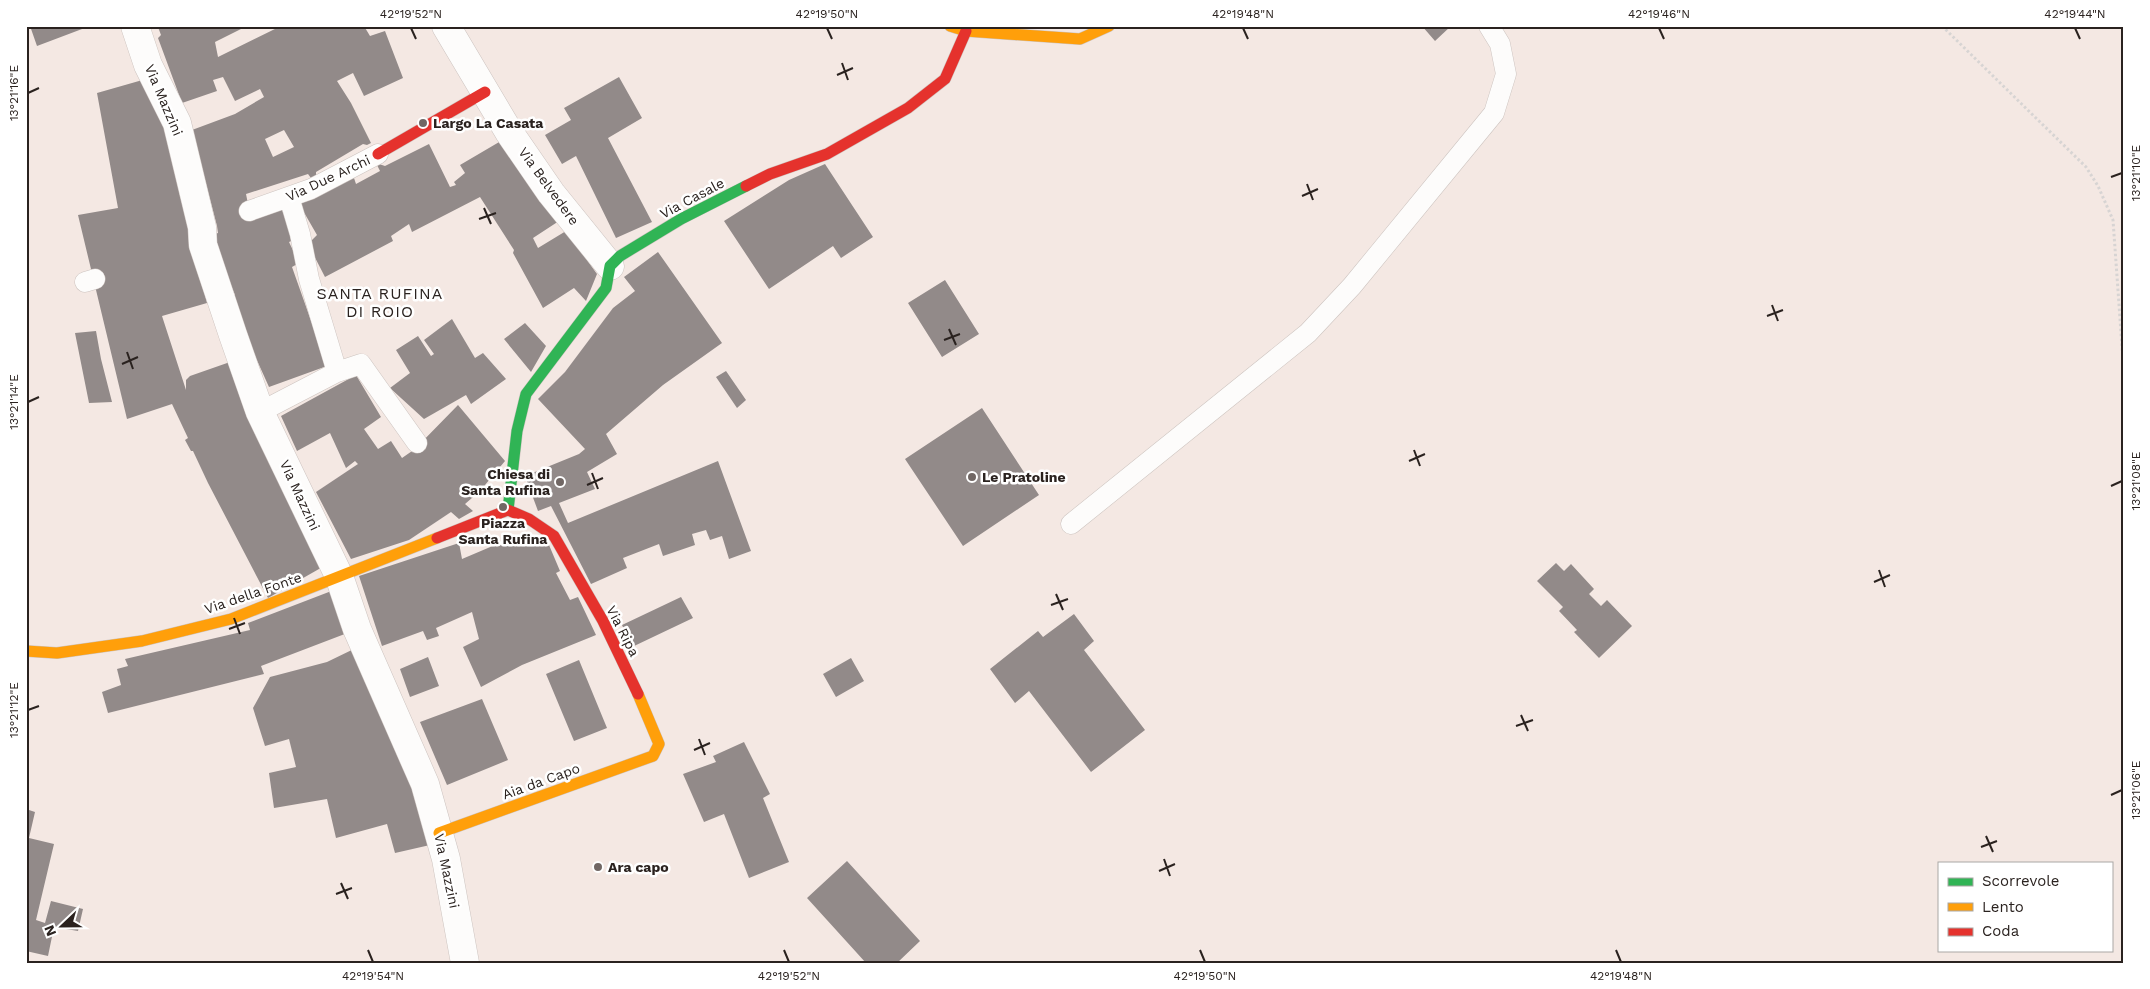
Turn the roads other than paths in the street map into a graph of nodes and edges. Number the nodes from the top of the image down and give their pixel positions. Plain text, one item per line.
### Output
1 (135, 26) edge
2 (446, 26) edge
3 (950, 26) edge
4 (1109, 26) edge
5 (1489, 26) edge
6 (966, 31) junction
7 (485, 92) junction
8 (378, 154) joint
9 (289, 197) junction
10 (249, 211) dead end
11 (610, 266) junction
12 (337, 372) junction
13 (260, 412) junction
14 (417, 443) dead end
15 (508, 510) junction
16 (1071, 524) dead end
17 (339, 576) junction
18 (26, 651) edge
19 (653, 756) joint
20 (439, 833) junction
21 (465, 963) edge

1 - 13 street, Via Mazzini
2 - 7 street, Via Belvedere
3 - 6 street
4 - 6 street
5 - 16 lane
6 - 11 street, Via Casale
7 - 8 street
7 - 11 street, Via Belvedere
8 - 9 lane, Via Due Archi
9 - 10 lane, Via Due Archi
9 - 12 lane
11 - 15 street
12 - 13 lane
12 - 14 lane
13 - 17 street, Via Mazzini
15 - 17 street, Via della Fonte
15 - 19 street, Via Ripa
17 - 18 street, Via della Fonte
17 - 20 street, Via Mazzini
19 - 20 street, Aia da Capo
20 - 21 street, Via Mazzini

